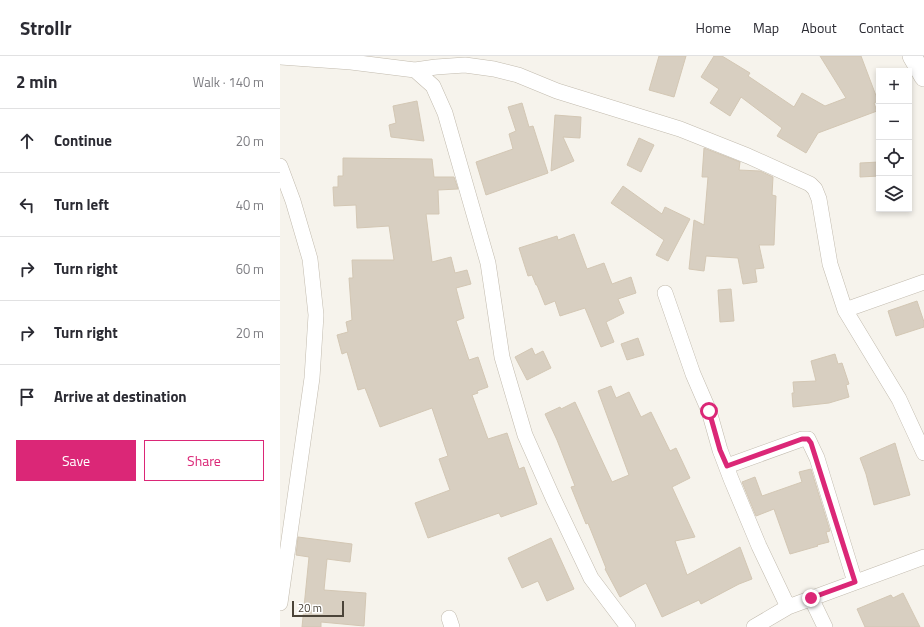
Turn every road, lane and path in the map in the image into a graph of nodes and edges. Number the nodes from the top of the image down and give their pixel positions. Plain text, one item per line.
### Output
1 (912, 56) edge
2 (280, 57) edge
3 (415, 70) junction
4 (924, 77) edge
5 (280, 166) edge
6 (924, 282) edge
7 (665, 293) dead end
8 (845, 310) junction
9 (924, 453) edge
10 (727, 466) junction
11 (924, 557) edge
12 (855, 582) junction
13 (811, 598) junction
14 (280, 603) edge
15 (788, 607) junction
16 (628, 627) edge
17 (754, 627) edge
18 (825, 627) edge

1 - 4 street
2 - 3 street
3 - 8 street
3 - 16 street
5 - 14 street
6 - 8 street
7 - 10 street
8 - 9 street
10 - 12 street
10 - 15 street
11 - 12 street
12 - 13 street
13 - 15 street
13 - 18 street
15 - 17 street

